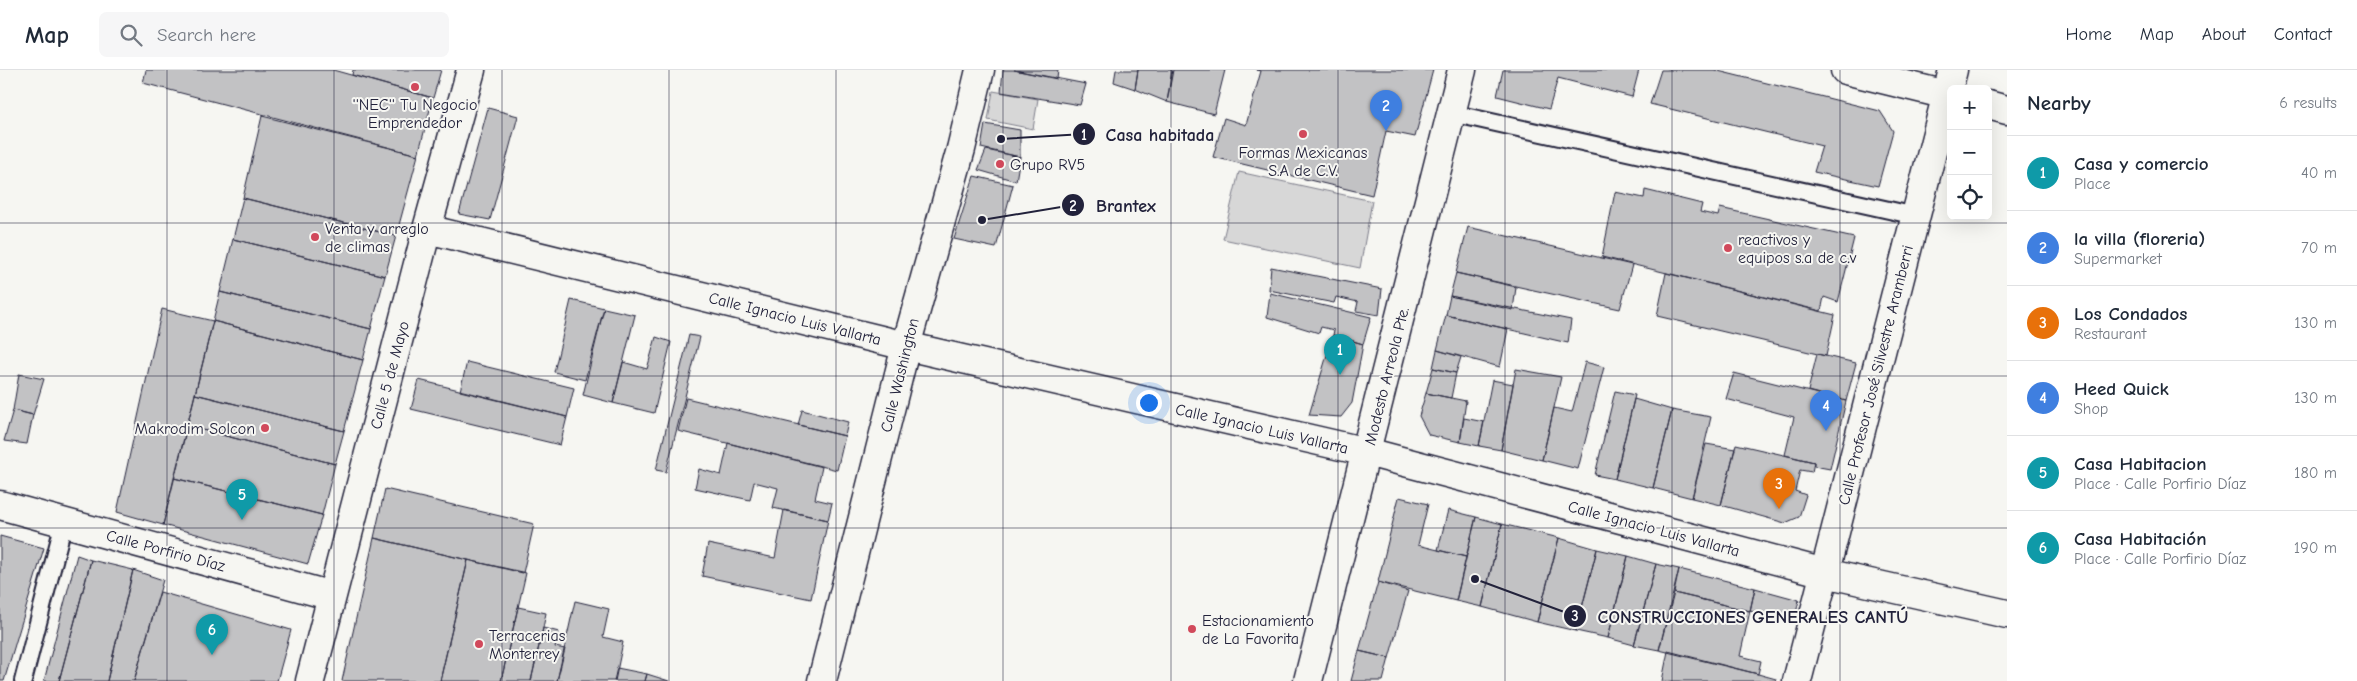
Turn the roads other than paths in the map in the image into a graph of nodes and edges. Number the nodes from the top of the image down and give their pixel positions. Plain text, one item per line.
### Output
1 (471, 70) edge
2 (980, 70) edge
3 (1462, 70) edge
4 (1845, 70) edge
5 (1947, 87) edge
6 (1947, 98) edge
7 (1992, 106) edge
8 (2007, 110) edge
9 (1451, 113) junction
10 (1916, 216) junction
11 (427, 229) junction
12 (906, 346) junction
13 (1367, 452) junction
14 (0, 505) edge
15 (64, 522) junction
16 (1825, 573) junction
17 (332, 596) junction
18 (2007, 614) edge
19 (23, 681) edge
20 (310, 681) edge
21 (822, 681) edge
22 (1308, 681) edge
23 (1797, 681) edge

1 - 11 street, Calle 5 de Mayo
2 - 12 street, Calle Washington
3 - 9 street, Modesto Arreola Pte.
4 - 5 street
6 - 10 street, Calle Profesor José Silvestre Aramberri
7 - 8 street
9 - 10 lane
9 - 13 street, Modesto Arreola Pte.
10 - 16 street, Calle Profesor José Silvestre Aramberri
11 - 12 street, Calle Ignacio Luis Vallarta
11 - 17 street, Calle 5 de Mayo
12 - 13 street, Calle Ignacio Luis Vallarta
12 - 21 street, Calle Washington
13 - 16 street, Calle Ignacio Luis Vallarta
13 - 22 street, Modesto Arreola Pte.
14 - 15 street, Calle Porfirio Díaz
15 - 17 street, Calle Porfirio Díaz
15 - 19 lane
16 - 18 street, Calle Ignacio Luis Vallarta
16 - 23 street, Calle Profesor José Silvestre Aramberri
17 - 20 street, Calle 5 de Mayo

